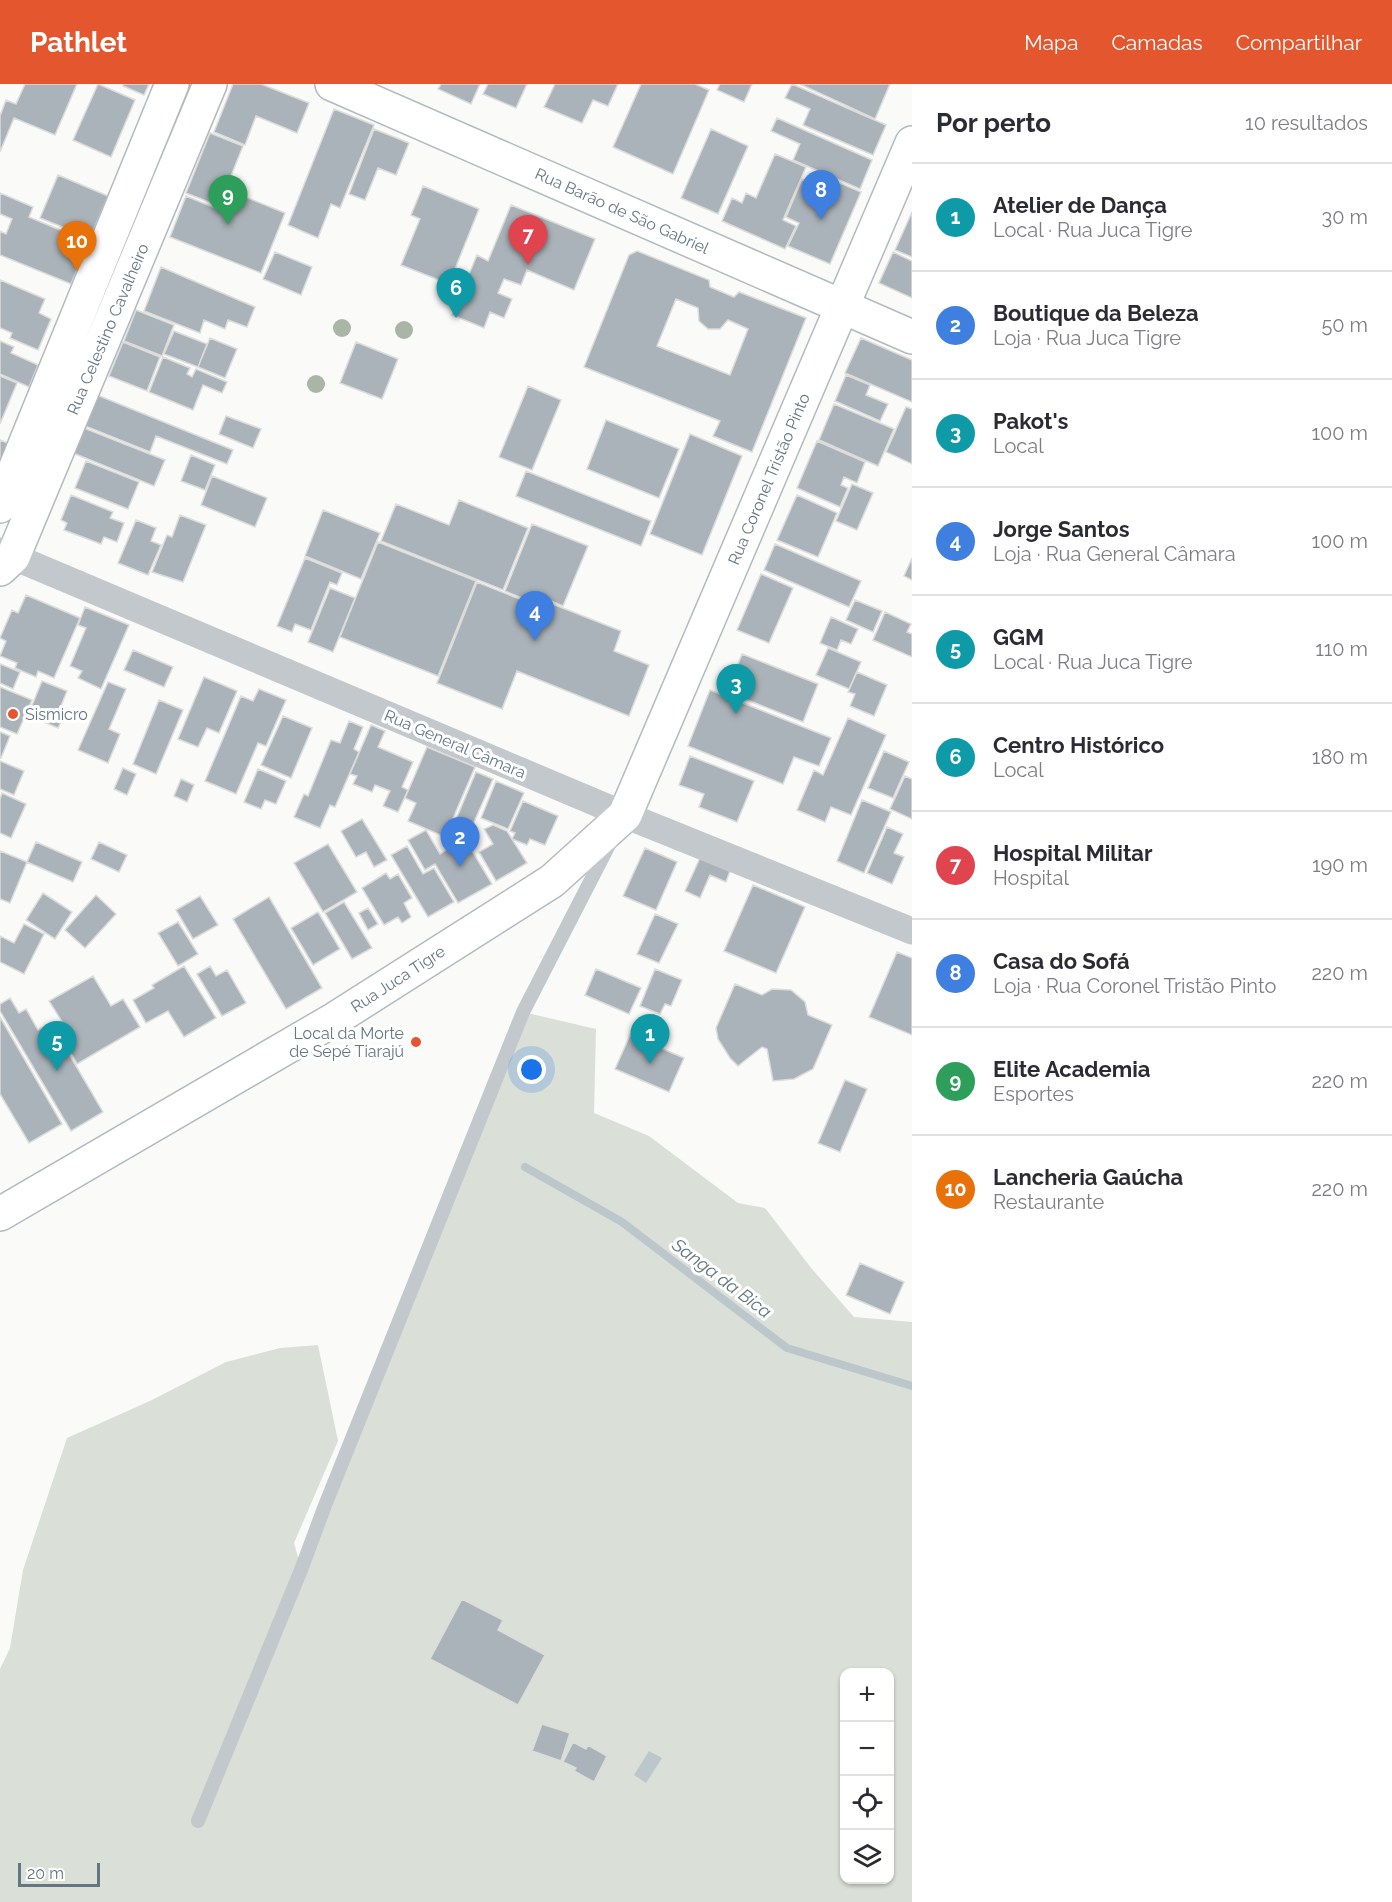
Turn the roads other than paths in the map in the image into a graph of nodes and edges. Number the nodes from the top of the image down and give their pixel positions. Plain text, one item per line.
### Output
1 (172, 84) edge
2 (210, 84) edge
3 (332, 84) edge
4 (912, 142) edge
5 (842, 307) junction
6 (912, 337) edge
7 (0, 506) edge
8 (4, 559) edge
9 (625, 815) junction
10 (912, 931) edge
11 (0, 1214) edge
12 (198, 1821) dead end

1 - 7 main road, Rua Celestino Cavalheiro
2 - 8 main road, Rua Celestino Cavalheiro
3 - 5 main road, Rua Barão de São Gabriel
4 - 5 main road, Rua Coronel Tristão Pinto
5 - 6 main road, Rua Barão de São Gabriel
5 - 9 main road, Rua Coronel Tristão Pinto
8 - 9 street, Rua General Câmara
9 - 10 street, Rua General Câmara
9 - 11 main road, Rua Juca Tigre
9 - 12 lane

